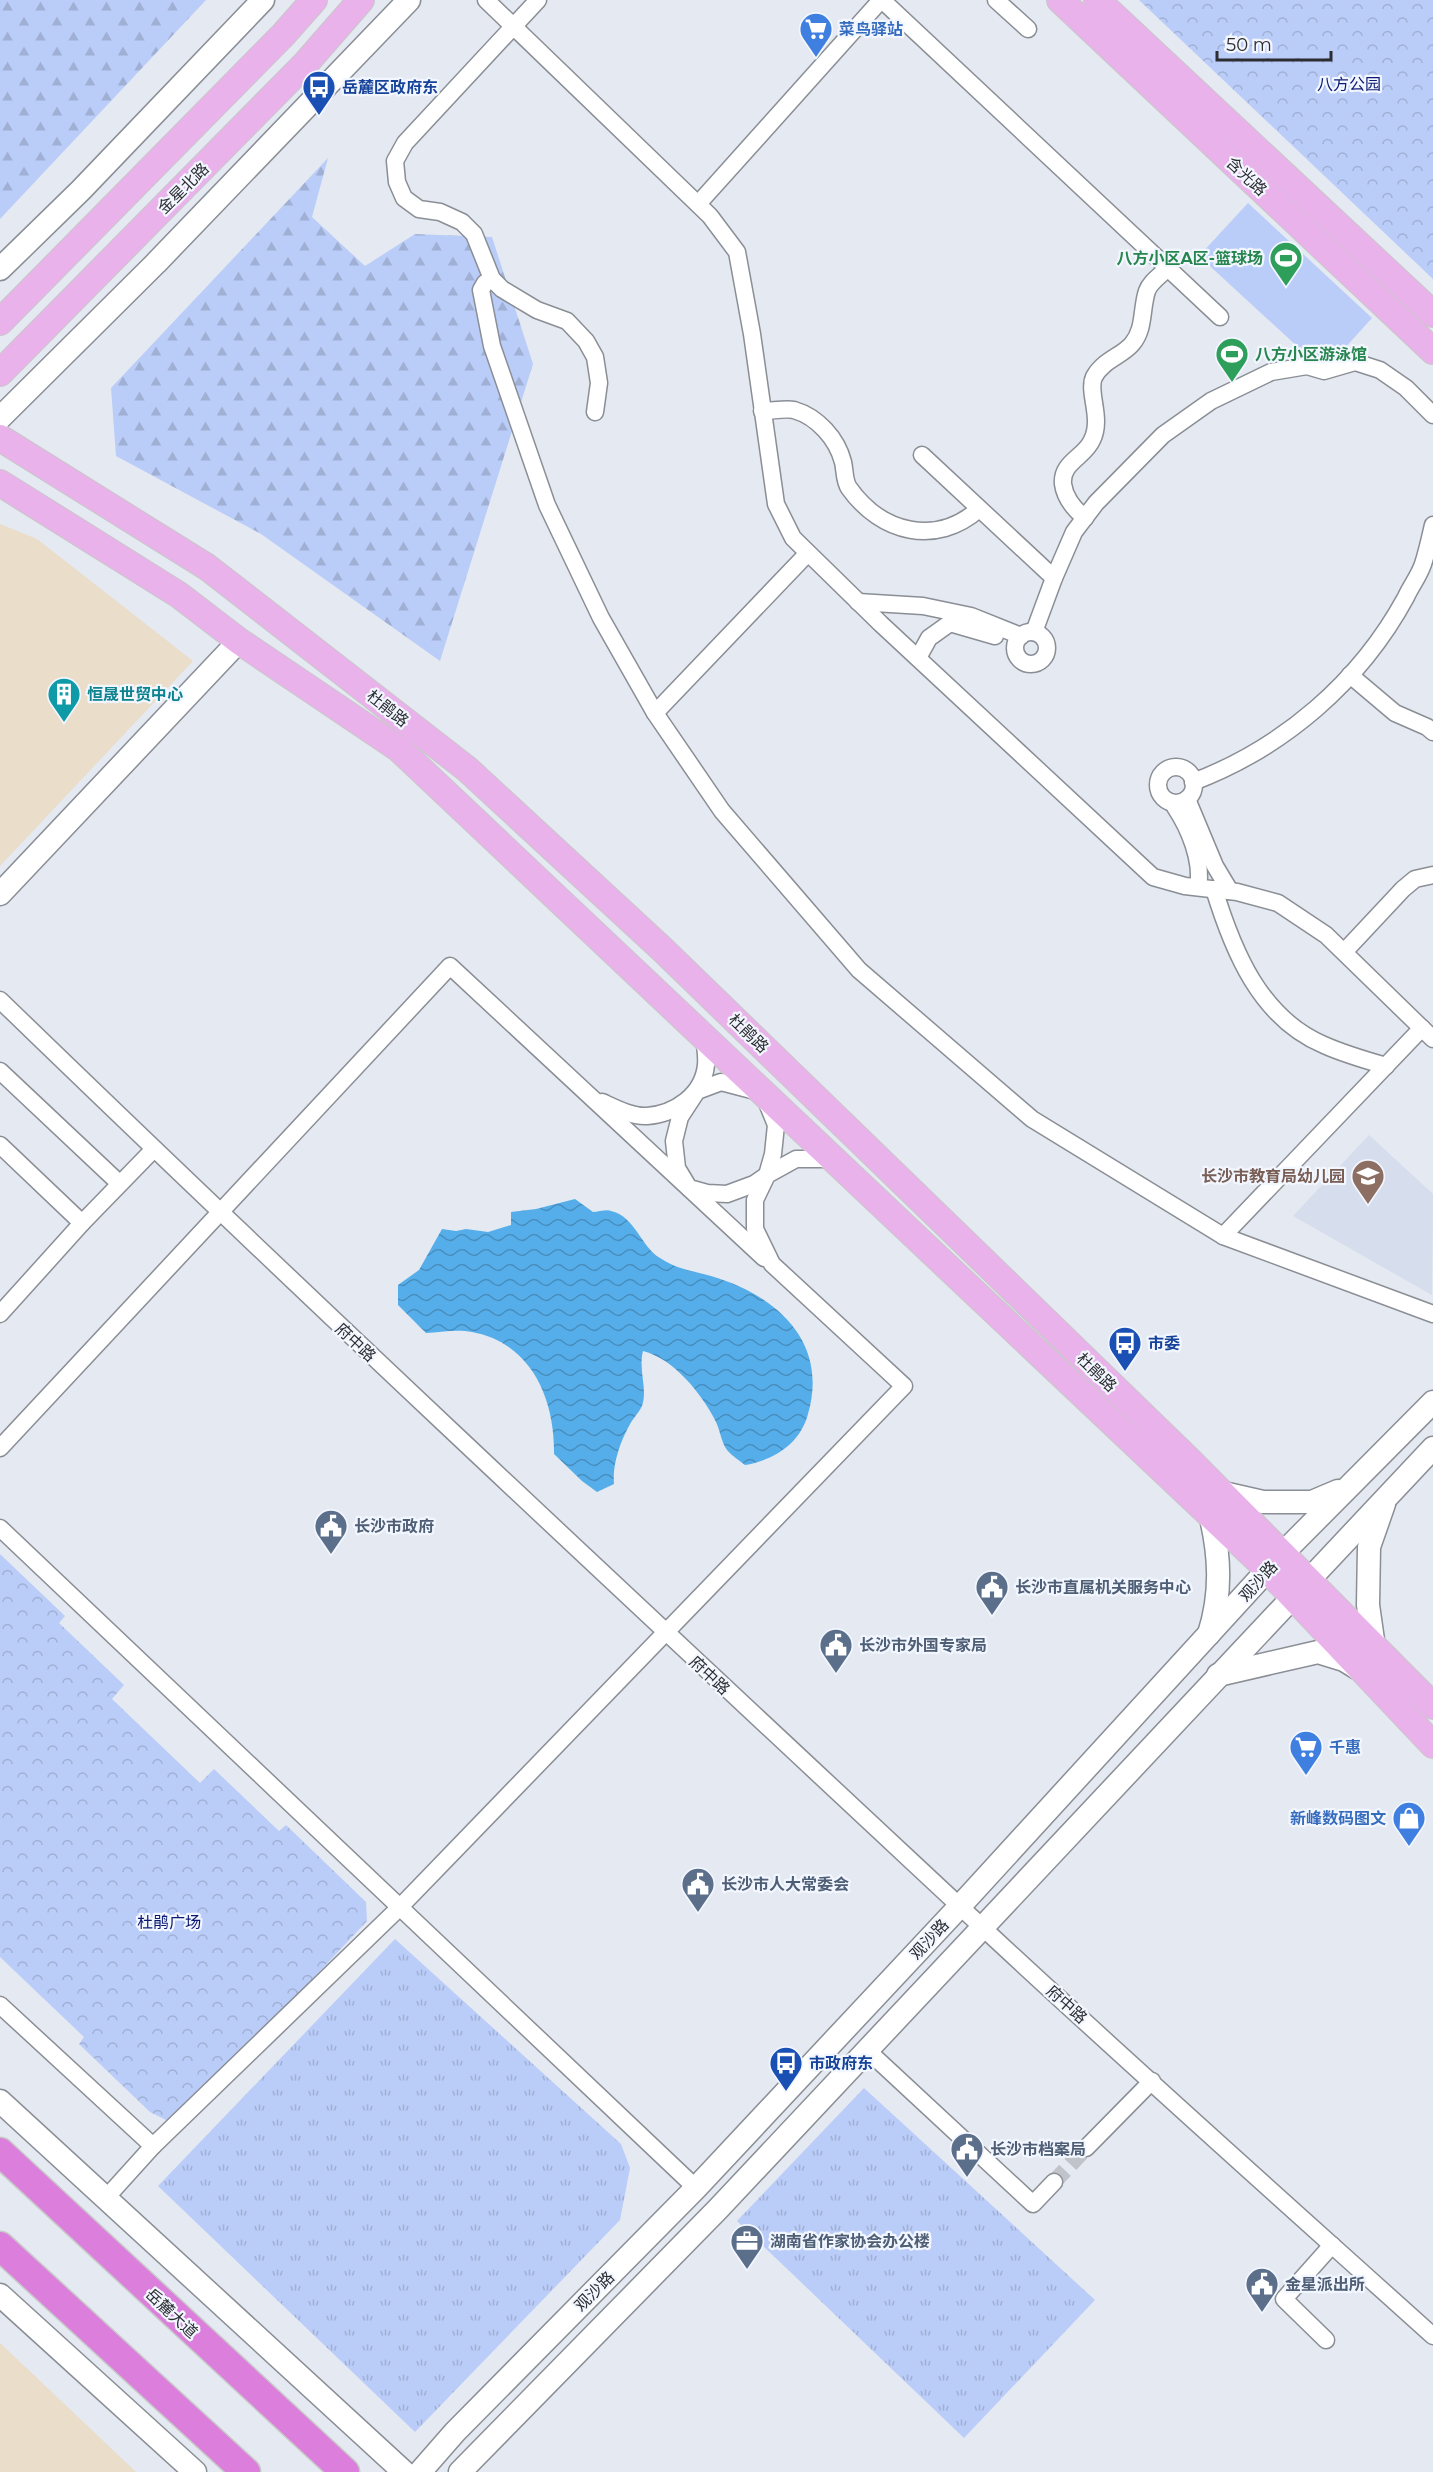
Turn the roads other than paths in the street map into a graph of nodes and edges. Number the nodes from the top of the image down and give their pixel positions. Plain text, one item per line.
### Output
1 (263, 0) edge
2 (314, 0) edge
3 (361, 0) edge
4 (409, 0) edge
5 (486, 0) edge
6 (538, 0) edge
7 (882, 0) edge
8 (996, 0) edge
9 (1060, 0) edge
10 (1097, 0) edge
11 (513, 26) junction
12 (1028, 29) dead end
13 (698, 204) junction
14 (1168, 268) junction
15 (0, 269) edge
16 (492, 279) junction
17 (1433, 314) edge
18 (1220, 317) dead end
19 (0, 322) edge
20 (1433, 351) edge
21 (0, 372) edge
22 (762, 411) junction
23 (595, 412) dead end
24 (1433, 415) edge
25 (0, 418) edge
26 (0, 438) edge
27 (922, 455) dead end
28 (0, 483) edge
29 (979, 509) junction
30 (1084, 518) junction
31 (1433, 525) edge
32 (808, 553) junction
33 (1054, 578) junction
34 (858, 602) junction
35 (1024, 638) junction
36 (238, 641) junction
37 (918, 658) junction
38 (1350, 675) junction
39 (655, 713) junction
40 (1433, 732) edge
41 (1193, 782) junction
42 (1180, 801) junction
43 (1433, 875) edge
44 (1214, 889) junction
45 (0, 894) edge
46 (1344, 952) junction
47 (0, 1000) edge
48 (1427, 1034) edge
49 (704, 1037) junction
50 (1386, 1066) junction
51 (0, 1071) edge
52 (697, 1091) junction
53 (763, 1093) junction
54 (590, 1097) junction
55 (0, 1145) edge
56 (154, 1149) junction
57 (835, 1159) junction
58 (767, 1175) junction
59 (119, 1183) junction
60 (689, 1188) junction
61 (220, 1213) junction
62 (82, 1223) junction
63 (1223, 1236) junction
64 (772, 1264) junction
65 (1, 1312) edge
66 (1433, 1314) edge
67 (1433, 1402) edge
68 (0, 1448) edge
69 (1433, 1448) edge
70 (1348, 1487) junction
71 (1386, 1496) junction
72 (1215, 1503) junction
73 (0, 1528) edge
74 (1275, 1562) junction
75 (1300, 1587) junction
76 (664, 1633) junction
77 (1208, 1636) junction
78 (1374, 1647) junction
79 (1218, 1675) junction
80 (1368, 1675) junction
81 (1433, 1706) edge
82 (1433, 1745) edge
83 (960, 1906) junction
84 (399, 1908) junction
85 (982, 1927) junction
86 (0, 2005) edge
87 (867, 2049) junction
88 (1152, 2081) junction
89 (0, 2101) edge
90 (153, 2146) junction
91 (1086, 2148) tunnel mouth
92 (0, 2152) edge
93 (1054, 2182) tunnel mouth
94 (696, 2188) junction
95 (106, 2198) junction
96 (1332, 2245) junction
97 (0, 2246) edge
98 (0, 2295) edge
99 (1433, 2336) edge
100 (1326, 2340) dead end
101 (195, 2472) edge
102 (246, 2472) edge
103 (345, 2472) edge
104 (404, 2472) edge
105 (420, 2472) edge
106 (460, 2472) edge

1 - 15 main road
2 - 19 main road
3 - 21 main road, 金星北路
4 - 25 main road
5 - 11 street
6 - 11 street
7 - 13 street
7 - 14 street
8 - 12 street
9 - 20 main road, 含光路
10 - 17 main road, 含光路
11 - 13 street
11 - 16 street
13 - 22 street
14 - 18 street
14 - 30 street
16 - 23 street
16 - 39 street
22 - 29 street
22 - 32 street
24 - 30 street
26 - 72 main road, 杜鹃路
27 - 29 street
28 - 36 main road, 杜鹃路
29 - 33 street
30 - 33 street
31 - 38 street
32 - 34 street
32 - 39 street
33 - 35 street
34 - 35 street
34 - 37 street
35 - 37 street
36 - 45 main road
36 - 49 main road, 杜鹃路
37 - 44 street
38 - 40 street
38 - 41 street
39 - 63 street
41 - 42 street
41 - 42 street
42 - 44 street
42 - 44 street
43 - 46 street
44 - 46 street
44 - 50 street
46 - 48 street
47 - 56 street, 府中路
48 - 50 street
49 - 52 street
49 - 53 main road, 杜鹃路
50 - 63 street
51 - 59 street
52 - 53 street
52 - 54 street
52 - 60 street
53 - 57 main road, 杜鹃路
53 - 58 street
54 - 60 street
54 - 61 street
55 - 62 street
56 - 59 street
56 - 61 street, 府中路
57 - 58 street
57 - 72 main road, 杜鹃路
58 - 60 street
58 - 64 street
59 - 62 street
60 - 64 street
61 - 68 street
61 - 76 street, 府中路
62 - 65 street
63 - 66 street
64 - 76 street
67 - 70 main road, 观沙路
69 - 71 main road, 观沙路
70 - 72 main road
70 - 74 main road, 观沙路
71 - 75 main road, 观沙路
71 - 78 main road
72 - 74 main road, 杜鹃路
72 - 77 main road
73 - 84 street
74 - 75 main road, 杜鹃路
74 - 77 main road, 观沙路
75 - 78 main road, 杜鹃路
75 - 79 main road, 观沙路
75 - 80 main road, 杜鹃路
76 - 83 street, 府中路
76 - 84 street
77 - 83 main road, 观沙路
78 - 81 main road, 杜鹃路
79 - 80 main road
79 - 85 main road, 观沙路
80 - 82 main road, 杜鹃路
83 - 85 street, 府中路
83 - 94 main road, 观沙路
84 - 90 street
84 - 94 street
85 - 87 main road, 观沙路
85 - 88 street, 府中路
86 - 90 street
87 - 93 street
87 - 106 main road, 观沙路
88 - 91 street
88 - 96 street, 府中路
89 - 95 main road
90 - 95 street
92 - 103 highway, 岳麓大道
94 - 105 main road, 观沙路
95 - 104 main road
96 - 99 street, 府中路
96 - 100 street
97 - 102 highway
98 - 101 main road

